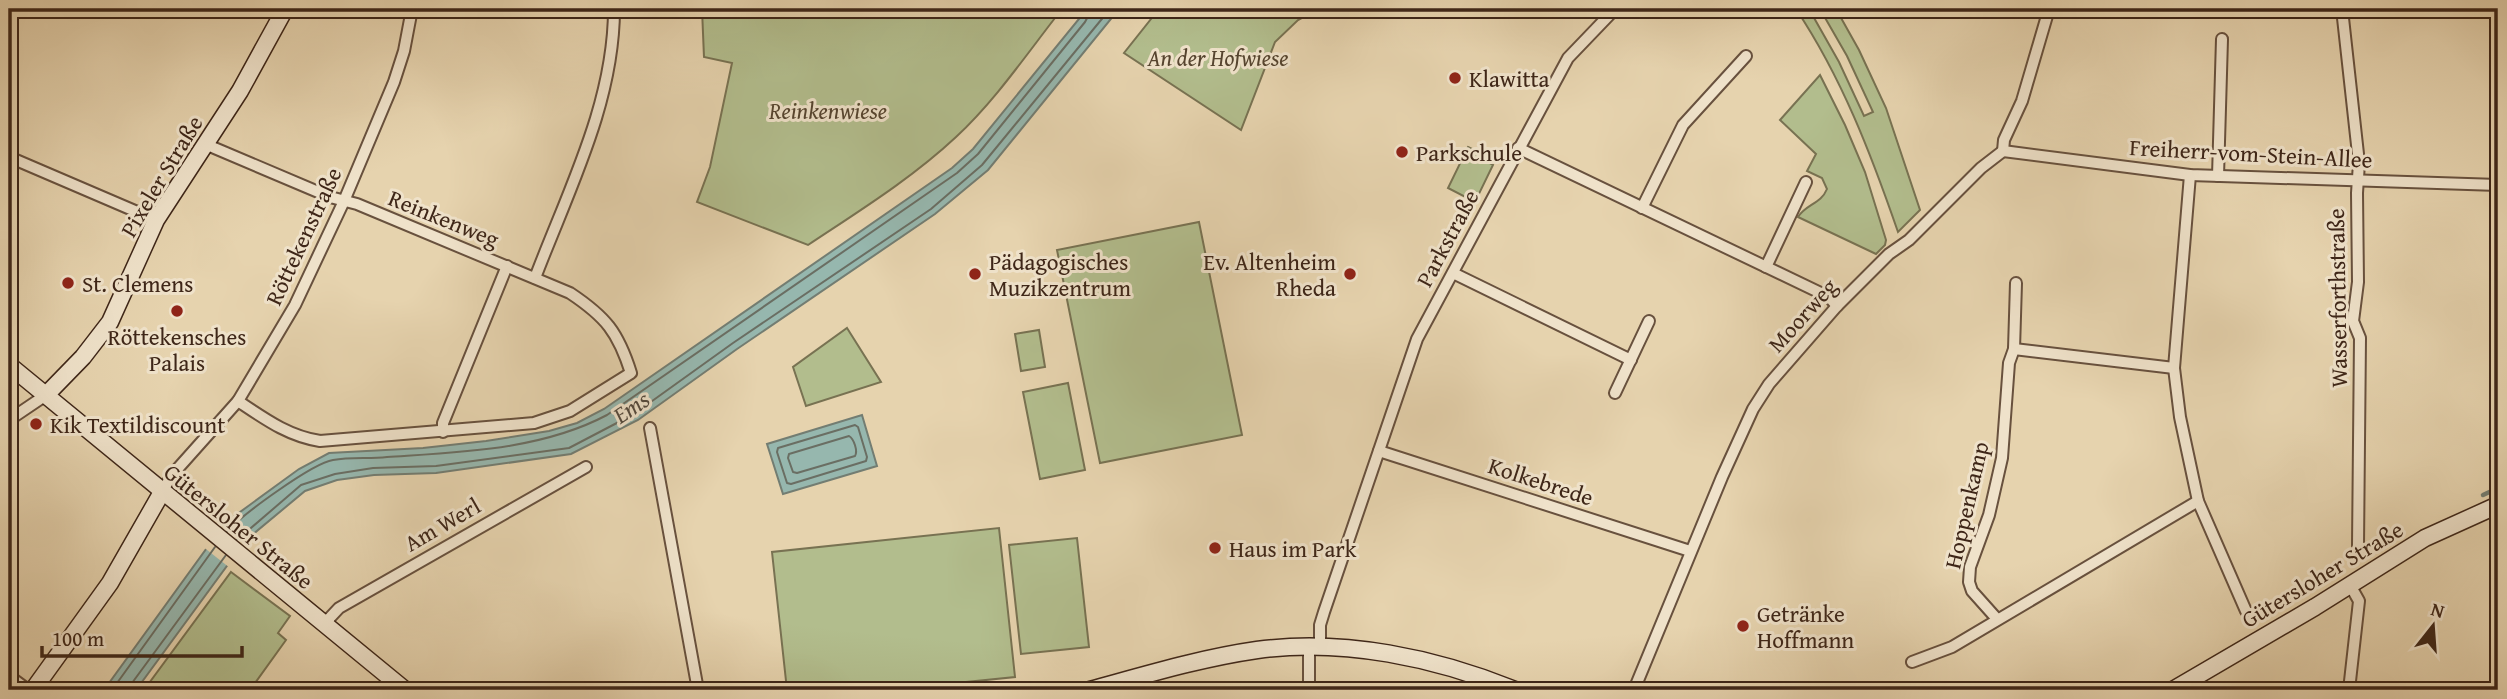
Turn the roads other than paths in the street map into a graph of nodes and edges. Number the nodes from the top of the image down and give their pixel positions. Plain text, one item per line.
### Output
1 (285, 9) edge
2 (412, 9) edge
3 (614, 9) edge
4 (1615, 9) edge
5 (2049, 9) edge
6 (2342, 9) edge
7 (2222, 39) dead end
8 (1746, 56) dead end
9 (205, 144) junction
10 (1518, 149) junction
11 (2003, 152) junction
12 (9, 157) edge
13 (2190, 175) junction
14 (2218, 176) junction
15 (2358, 180) junction
16 (1806, 182) dead end
17 (2498, 185) edge
18 (344, 201) junction
19 (1642, 208) junction
20 (156, 220) junction
21 (507, 266) junction
22 (1766, 267) junction
23 (1452, 273) junction
24 (535, 278) junction
25 (2016, 283) dead end
26 (1837, 306) junction
27 (1649, 321) dead end
28 (2014, 349) junction
29 (1631, 360) junction
30 (9, 365) edge
31 (2174, 368) junction
32 (1615, 393) dead end
33 (46, 395) junction
34 (238, 401) junction
35 (9, 420) edge
36 (650, 428) dead end
37 (443, 432) junction
38 (1379, 452) junction
39 (586, 467) dead end
40 (162, 492) junction
41 (2198, 501) junction
42 (2498, 505) edge
43 (2358, 546) dead end
44 (1690, 551) junction
45 (2350, 585) junction
46 (2246, 611) dead end
47 (1997, 619) junction
48 (324, 624) junction
49 (1314, 647) junction
50 (1912, 662) dead end
51 (9, 676) edge
52 (28, 690) edge
53 (33, 690) edge
54 (405, 690) edge
55 (698, 690) edge
56 (1090, 690) edge
57 (1309, 690) edge
58 (1515, 690) edge
59 (1634, 690) edge
60 (2173, 690) edge
61 (2349, 690) edge

1 - 9 main road, Pixeler Straße
2 - 18 street, Röttekenstraße
3 - 24 street
4 - 10 street, Parkstraße
5 - 11 street
6 - 15 street, Wasserforthstraße
7 - 14 street
8 - 19 street
9 - 18 street, Reinkenweg
9 - 20 main road, Pixeler Straße
10 - 19 street
10 - 23 street, Parkstraße
11 - 13 street, Freiherr-vom-Stein-Allee
11 - 26 street, Moorweg
12 - 20 street
13 - 14 street, Freiherr-vom-Stein-Allee
13 - 31 street
14 - 15 street, Freiherr-vom-Stein-Allee
15 - 17 street, Freiherr-vom-Stein-Allee
15 - 43 street, Wasserforthstraße
16 - 22 street
18 - 21 street, Reinkenweg
18 - 34 street, Röttekenstraße
19 - 22 street
20 - 33 main road, Pixeler Straße
21 - 24 street, Reinkenweg
21 - 37 street
22 - 26 street
23 - 29 street
23 - 38 street, Parkstraße
24 - 37 street, Reinkenweg
25 - 28 street, Hoppenkamp
26 - 44 street, Moorweg
27 - 29 street
28 - 31 street
28 - 47 street, Hoppenkamp
29 - 32 street
30 - 33 main road, Gütersloher Straße
31 - 41 street
33 - 35 street
33 - 40 main road, Gütersloher Straße
34 - 37 street
34 - 40 street, Röttekenstraße
36 - 55 street
38 - 44 street, Kolkebrede
38 - 49 street, Parkstraße
39 - 48 street, Am Werl
40 - 48 main road, Gütersloher Straße
40 - 53 main road
41 - 46 street
41 - 47 street
42 - 45 main road, Gütersloher Straße
44 - 59 street, Moorweg
45 - 60 main road, Gütersloher Straße
45 - 61 street
47 - 50 street
48 - 54 main road, Gütersloher Straße
49 - 56 main road
49 - 57 street, Parkstraße
49 - 58 main road
51 - 52 street

